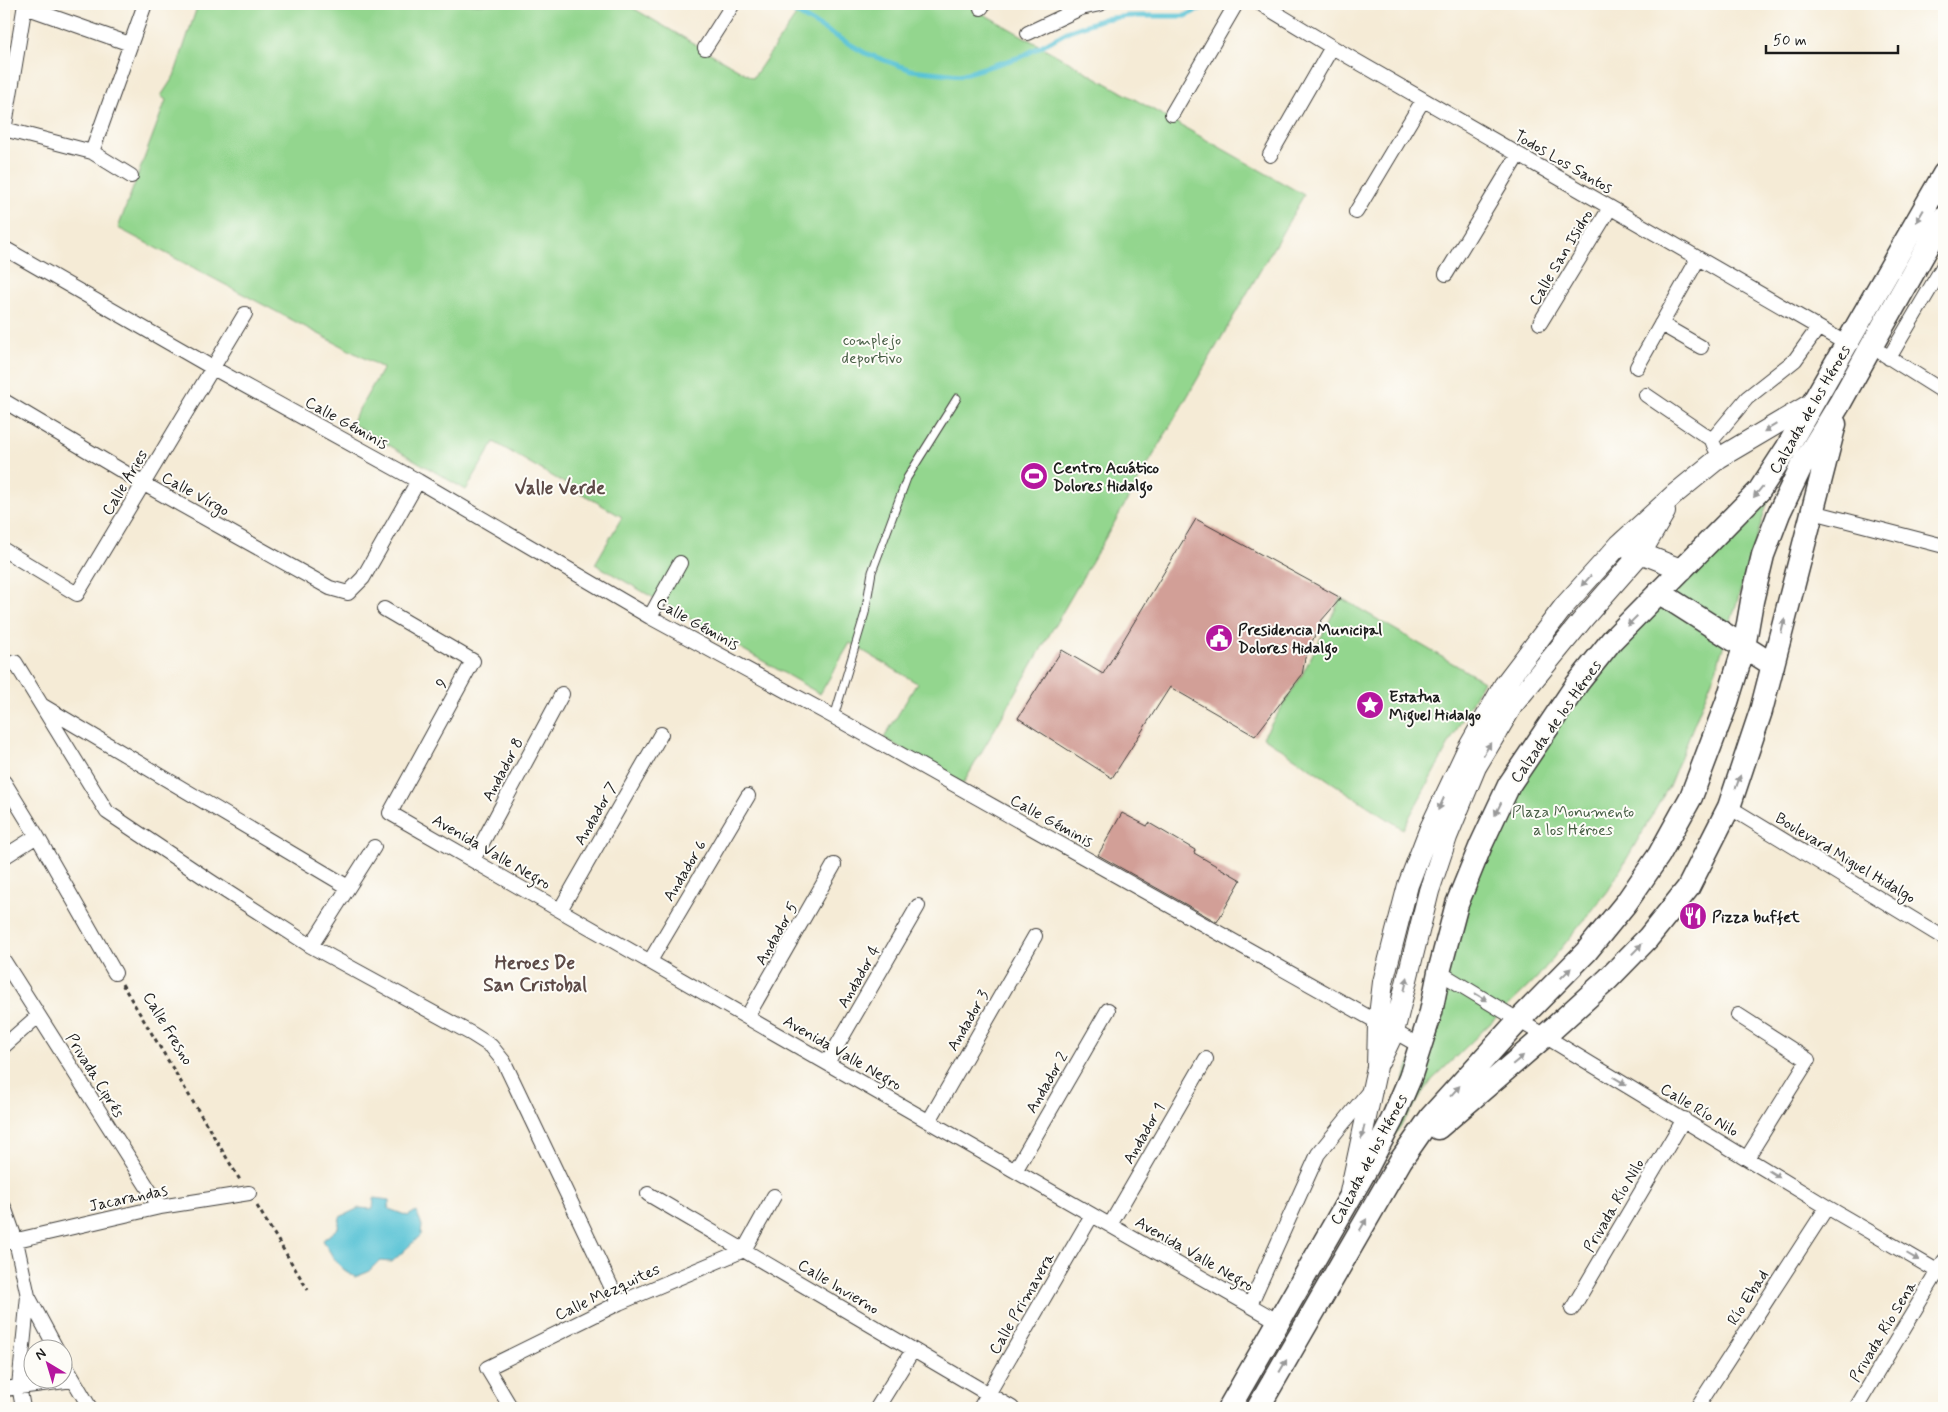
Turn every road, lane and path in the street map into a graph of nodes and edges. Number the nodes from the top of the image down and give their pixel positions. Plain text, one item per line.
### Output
1 (145, 4) edge
2 (733, 4) edge
3 (1100, 4) edge
4 (1236, 4) edge
5 (1248, 4) edge
6 (25, 5) edge
7 (1263, 6) edge
8 (1028, 33) dead end
9 (130, 44) junction
10 (1332, 47) junction
11 (705, 48) dead end
12 (1423, 100) junction
13 (6, 105) edge
14 (1172, 114) dead end
15 (4, 130) edge
16 (92, 152) junction
17 (1270, 155) dead end
18 (1518, 155) junction
19 (1944, 174) edge
20 (131, 176) dead end
21 (1610, 208) junction
22 (1356, 212) dead end
23 (1943, 225) edge
24 (4, 248) edge
25 (1698, 259) junction
26 (1944, 265) edge
27 (1446, 274) dead end
28 (245, 314) dead end
29 (1540, 323) dead end
30 (1661, 324) junction
31 (1818, 328) junction
32 (1847, 344) junction
33 (1701, 347) dead end
34 (1880, 352) junction
35 (1636, 367) dead end
36 (213, 368) junction
37 (1944, 392) edge
38 (1646, 395) dead end
39 (1844, 396) junction
40 (957, 398) dead end
41 (4, 401) edge
42 (1812, 403) junction
43 (1715, 449) junction
44 (418, 481) junction
45 (144, 484) junction
46 (1676, 493) junction
47 (1813, 512) junction
48 (1619, 545) junction
49 (1944, 546) edge
50 (4, 550) edge
51 (1641, 553) junction
52 (680, 564) dead end
53 (1683, 570) junction
54 (1660, 593) junction
55 (1565, 605) junction
56 (384, 609) dead end
57 (650, 617) junction
58 (1584, 618) junction
59 (1744, 647) junction
60 (15, 662) dead end
61 (1773, 665) junction
62 (562, 694) dead end
63 (41, 704) junction
64 (834, 717) junction
65 (661, 734) dead end
66 (4, 782) edge
67 (748, 796) dead end
68 (1729, 807) junction
69 (390, 813) joint
70 (37, 836) junction
71 (374, 847) dead end
72 (4, 857) edge
73 (473, 860) junction
74 (834, 865) dead end
75 (1408, 885) junction
76 (348, 887) junction
77 (1429, 891) junction
78 (918, 906) dead end
79 (560, 910) junction
80 (1035, 936) dead end
81 (1944, 938) edge
82 (311, 946) junction
83 (4, 961) edge
84 (650, 962) junction
85 (1439, 972) junction
86 (115, 973) joint
87 (1108, 1010) dead end
88 (1738, 1015) dead end
89 (38, 1016) junction
90 (747, 1017) junction
91 (1519, 1020) junction
92 (1386, 1028) junction
93 (1546, 1036) junction
94 (4, 1046) edge
95 (1420, 1046) junction
96 (1206, 1059) dead end
97 (827, 1063) junction
98 (1372, 1087) junction
99 (1684, 1119) junction
100 (929, 1121) junction
101 (1747, 1158) junction
102 (1401, 1160) junction
103 (1015, 1171) junction
104 (249, 1193) junction
105 (648, 1194) dead end
106 (774, 1196) dead end
107 (1347, 1203) junction
108 (4, 1207) edge
109 (160, 1207) junction
110 (1826, 1207) junction
111 (1092, 1215) junction
112 (1110, 1225) junction
113 (10, 1242) edge
114 (744, 1250) junction
115 (1942, 1269) edge
116 (308, 1290) dead end
117 (28, 1296) junction
118 (619, 1303) junction
119 (1250, 1305) junction
120 (1572, 1309) dead end
121 (1279, 1322) junction
122 (52, 1340) edge
123 (912, 1350) junction
124 (73, 1380) joint
125 (19, 1386) junction
126 (4, 1388) edge
127 (988, 1394) junction
128 (1698, 1406) dead end
129 (23, 1408) edge
130 (90, 1408) edge
131 (511, 1408) edge
132 (878, 1408) edge
133 (980, 1408) edge
134 (1012, 1408) edge
135 (1229, 1408) edge
136 (1258, 1408) edge
137 (1856, 1408) edge

1 - 9 street
2 - 11 street
3 - 8 street
4 - 14 street
5 - 7 street, Todos Los Santos
6 - 9 street
6 - 13 street
7 - 10 street, Todos Los Santos
9 - 16 street
10 - 12 street, Todos Los Santos
10 - 17 street
12 - 18 street, Todos Los Santos
12 - 22 street
13 - 15 street
15 - 16 street
16 - 20 street
18 - 21 street, Todos Los Santos
18 - 27 street
19 -> 32 main road, Calzada de los Héroes
21 - 25 street, Todos Los Santos
21 - 29 street, Calle San Isidro
23 - 34 main road, Calzada de los Héroes
24 - 36 street, Calle Géminis
25 - 30 street
25 - 31 street, Todos Los Santos
26 - 34 street
28 - 36 street, Calle Aries
30 - 33 street
30 - 35 street
31 - 32 street, Todos Los Santos
31 - 43 street
32 - 39 main road
32 - 42 main road, Calzada de los Héroes
34 - 37 street
34 - 39 main road, Calzada de los Héroes
36 - 44 street, Calle Géminis
36 - 45 street, Calle Aries
38 - 43 street
39 - 47 main road
39 - 59 main road, Calzada de los Héroes
40 - 64 lane
41 - 45 street, Calle Virgo
42 -> 43 street
42 -> 53 main road, Calzada de los Héroes
43 - 46 street
44 - 45 street, Calle Virgo
44 - 57 street, Calle Géminis
45 - 50 street, Calle Aries
46 - 48 street
46 - 51 street
47 - 49 street
61 -> 47 main road
48 - 51 street
48 -> 55 street
51 - 53 street
51 - 58 street
52 - 57 street
53 - 54 main road, Calzada de los Héroes
54 - 59 main road
54 -> 85 main road, Calzada de los Héroes
55 - 58 street
55 -> 75 street
56 - 69 street, 9
57 - 64 street, Calle Géminis
77 -> 58 street
59 - 61 main road
91 -> 59 main road, Calzada de los Héroes
60 - 63 street
68 -> 61 main road
62 - 73 street, Andador 8
63 - 76 street
63 - 82 street
64 - 92 street, Calle Géminis
65 - 79 street, Andador 7
66 - 70 street
67 - 84 street, Andador 6
68 - 81 street, Boulevard Miguel Hidalgo
93 -> 68 main road
69 - 73 street, Avenida Valle Negro
70 - 72 street
70 - 86 street
71 - 76 street
73 - 79 street, Avenida Valle Negro
74 - 90 street, Andador 5
75 - 77 street
75 - 92 street
76 - 82 street
92 -> 77 street
78 - 97 street, Andador 4
79 - 84 street, Avenida Valle Negro
80 - 100 street, Andador 3
82 - 118 street
83 - 89 street, Privada Ciprés
84 - 90 street, Avenida Valle Negro
85 -> 91 street, Calle Río Nilo
85 - 95 main road, Calzada de los Héroes
86 - 104 path, Calle Fresno
87 - 103 street, Andador 2
88 - 101 street
89 - 94 street
89 - 109 street, Privada Ciprés
90 - 97 street, Avenida Valle Negro
91 - 93 street, Calle Río Nilo
102 -> 91 main road, Calzada de los Héroes
92 - 95 street, Calle Géminis
92 - 98 street
93 -> 99 street, Calle Río Nilo
102 -> 93 main road
95 - 107 main road, Calzada de los Héroes
96 - 112 street, Andador 1
97 - 100 street, Avenida Valle Negro
98 -> 107 street
98 - 119 street
99 - 101 street, Calle Río Nilo
99 - 120 street, Privada Río Nilo
100 - 103 street, Avenida Valle Negro
101 -> 110 street, Calle Río Nilo
136 -> 102 main road, Calzada de los Héroes
103 - 111 street, Avenida Valle Negro
104 - 109 street, Jacarandas
104 - 116 path, Calle Fresno
105 - 114 street, Calle Invierno
106 - 114 street
107 - 121 main road, Calzada de los Héroes
108 - 113 street
109 - 113 street, Jacarandas
110 -> 115 street, Calle Río Nilo
110 - 128 street, Río Ebad
111 - 112 street, Avenida Valle Negro
111 - 127 street, Calle Primavera
112 - 119 street, Avenida Valle Negro
113 - 117 street
114 - 118 street, Calle Mezquites
114 - 123 street, Calle Invierno
115 - 137 street, Privada Río Sena
117 - 122 street
117 - 125 street
118 - 131 street, Calle Mezquites
119 - 121 street, Avenida Valle Negro
121 - 135 main road, Calzada de los Héroes
123 - 127 street, Calle Invierno
123 - 132 street
124 - 125 street
124 - 130 street
125 - 126 street
125 - 129 street
127 - 133 street, Calle Primavera
127 - 134 street, Calle Invierno

